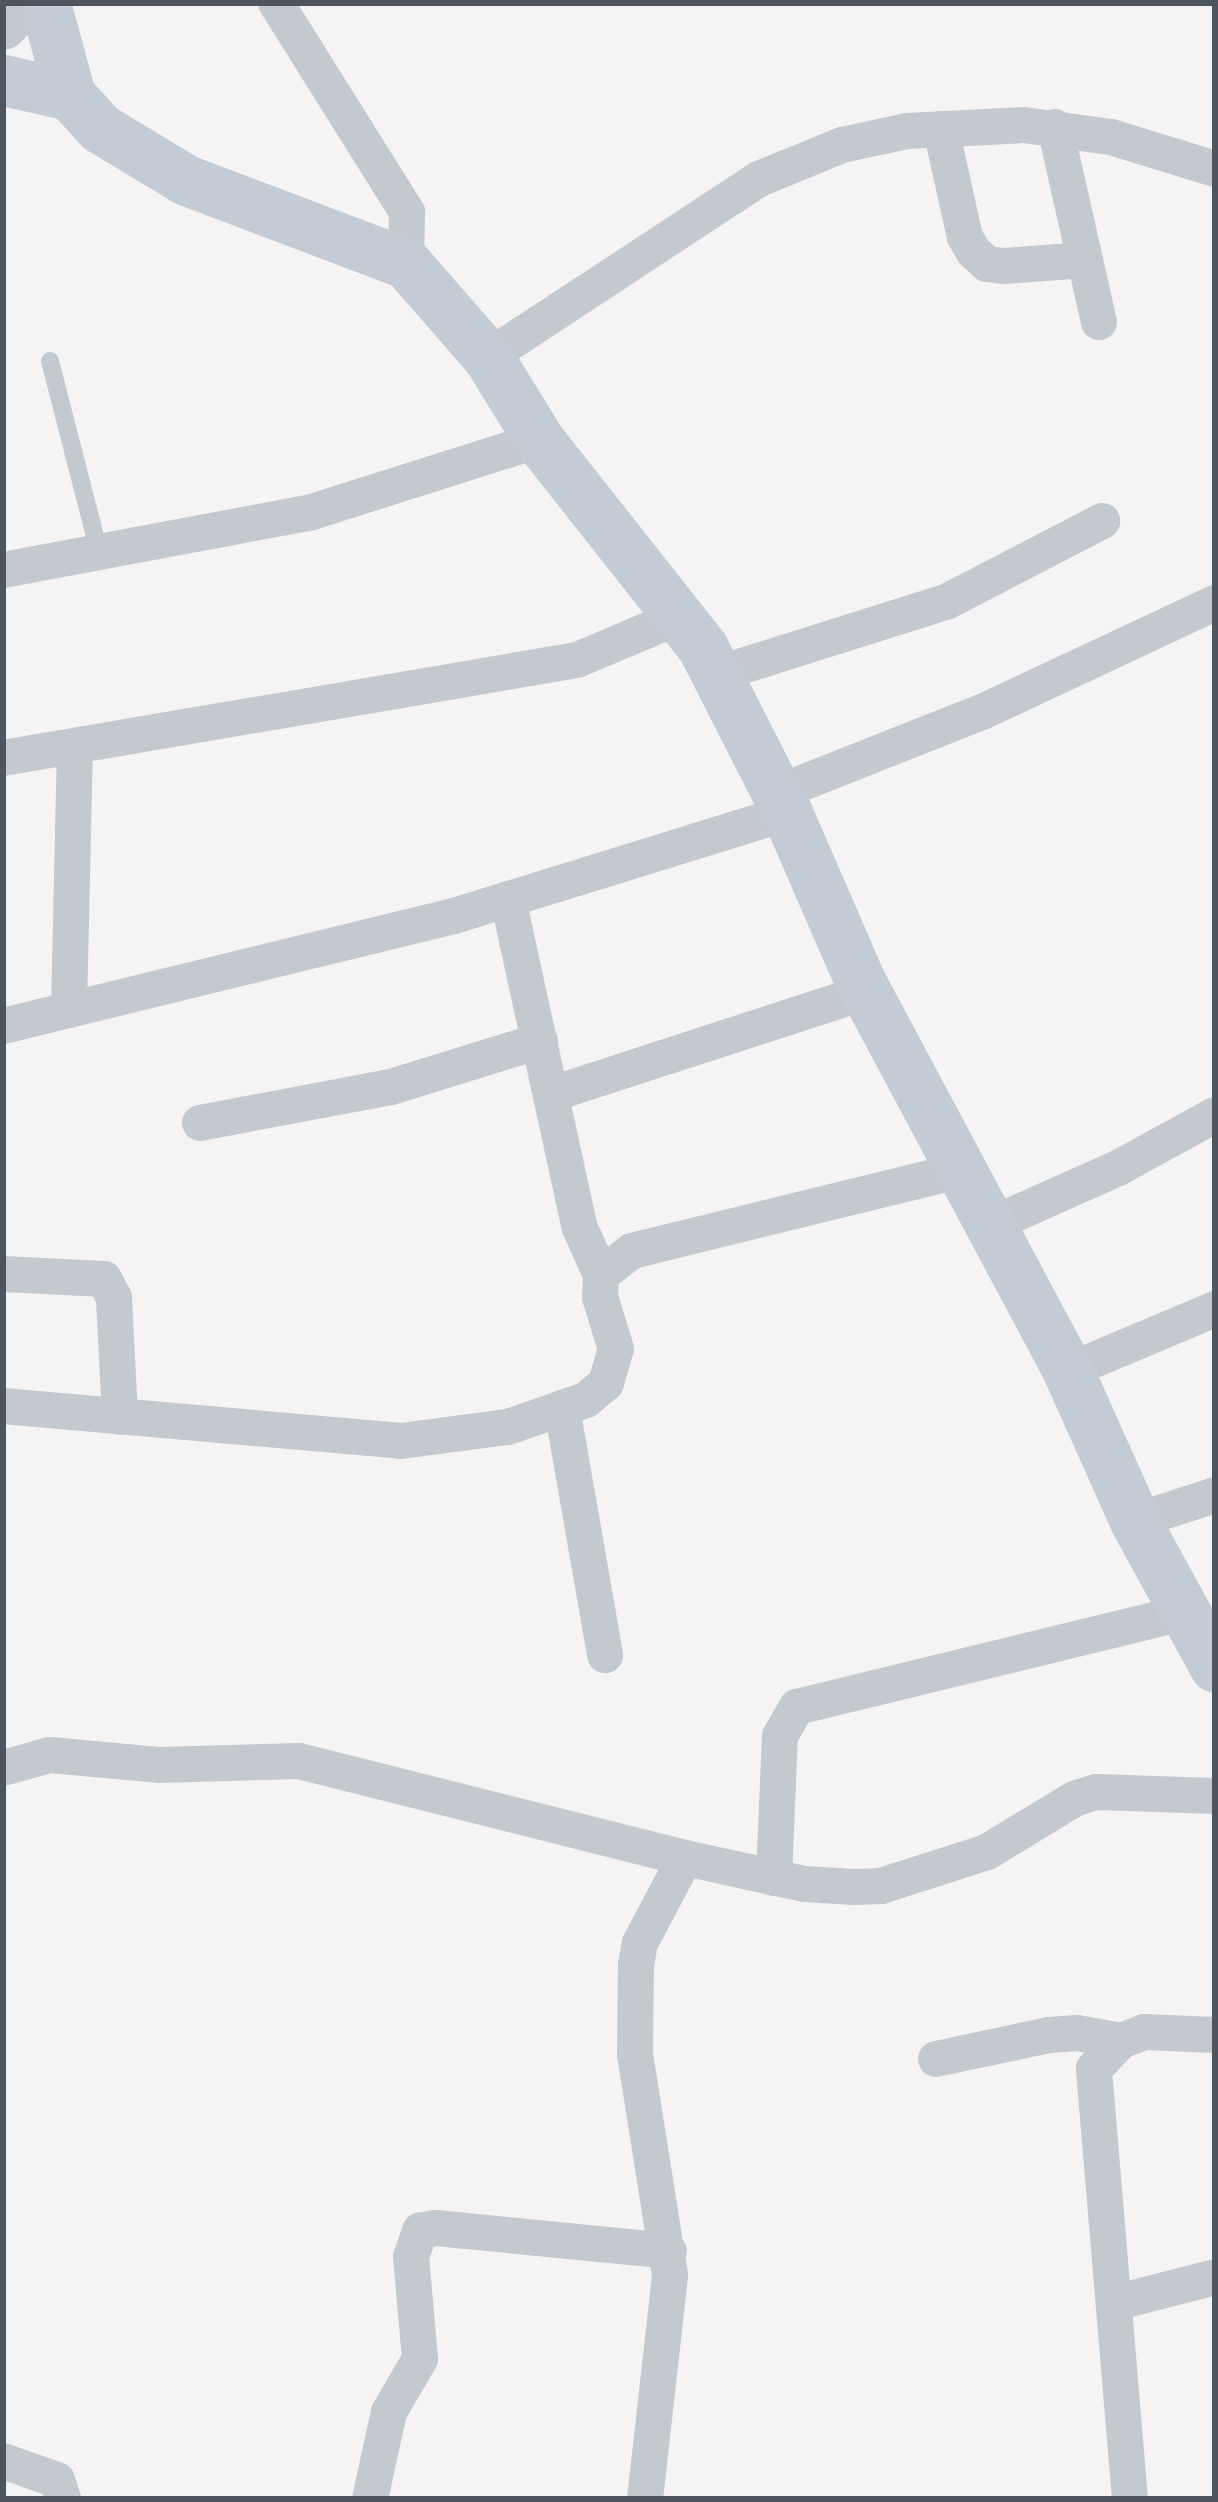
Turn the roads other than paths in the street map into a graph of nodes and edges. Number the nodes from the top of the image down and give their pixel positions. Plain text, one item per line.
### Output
1 (27, 3) edge
2 (45, 3) edge
3 (276, 3) edge
4 (3, 27) edge
5 (3, 80) edge
6 (70, 95) junction
7 (1054, 127) junction
8 (941, 129) junction
9 (1215, 169) edge
10 (1085, 260) junction
11 (406, 263) junction
12 (1100, 322) dead end
13 (488, 357) junction
14 (50, 362) dead end
15 (539, 440) junction
16 (1102, 521) dead end
17 (99, 552) junction
18 (3, 570) edge
19 (1215, 603) edge
20 (679, 616) junction
21 (717, 674) junction
22 (75, 747) junction
23 (3, 758) edge
24 (782, 803) junction
25 (508, 899) junction
26 (866, 992) junction
27 (69, 1010) junction
28 (3, 1026) edge
29 (540, 1041) junction
30 (552, 1094) junction
31 (1215, 1115) edge
32 (200, 1123) dead end
33 (962, 1170) junction
34 (990, 1225) junction
35 (3, 1274) edge
36 (602, 1275) junction
37 (1215, 1309) edge
38 (1068, 1371) junction
39 (3, 1406) edge
40 (562, 1408) junction
41 (120, 1417) junction
42 (1215, 1495) edge
43 (1135, 1522) junction
44 (1184, 1613) junction
45 (605, 1654) dead end
46 (1215, 1667) edge
47 (3, 1768) edge
48 (1215, 1796) edge
49 (685, 1858) junction
50 (774, 1878) junction
51 (1215, 2035) edge
52 (1121, 2041) junction
53 (936, 2059) dead end
54 (669, 2252) junction
55 (1215, 2277) edge
56 (1114, 2303) junction
57 (3, 2461) edge
58 (63, 2499) edge
59 (370, 2499) edge
60 (645, 2499) edge
61 (1130, 2499) edge

1 - 4 street
2 - 6 main road
3 - 11 street
5 - 6 main road
6 - 11 main road
7 - 8 street
7 - 9 street
7 - 10 street
8 - 10 street
8 - 13 street
10 - 12 street
11 - 13 main road
13 - 15 main road
14 - 17 lane
15 - 17 street
15 - 20 main road
16 - 21 street
17 - 18 street
19 - 24 street
20 - 21 main road
20 - 22 street
21 - 24 main road
22 - 23 street
22 - 27 street
24 - 25 street
24 - 26 main road
25 - 27 street
25 - 29 street
26 - 30 street
26 - 33 main road
27 - 28 street
29 - 30 street
29 - 32 street
30 - 36 street
31 - 34 street
33 - 34 main road
33 - 36 street
34 - 38 main road
35 - 41 street
36 - 40 street
37 - 38 street
38 - 43 main road
39 - 41 street
40 - 41 street
40 - 45 street
42 - 43 street
43 - 44 main road
44 - 46 main road
44 - 50 street
47 - 49 street
48 - 50 street
49 - 50 street
49 - 54 street
51 - 52 street
52 - 53 street
52 - 56 street
54 - 59 street
54 - 60 street
55 - 56 street
56 - 61 street
57 - 58 street

